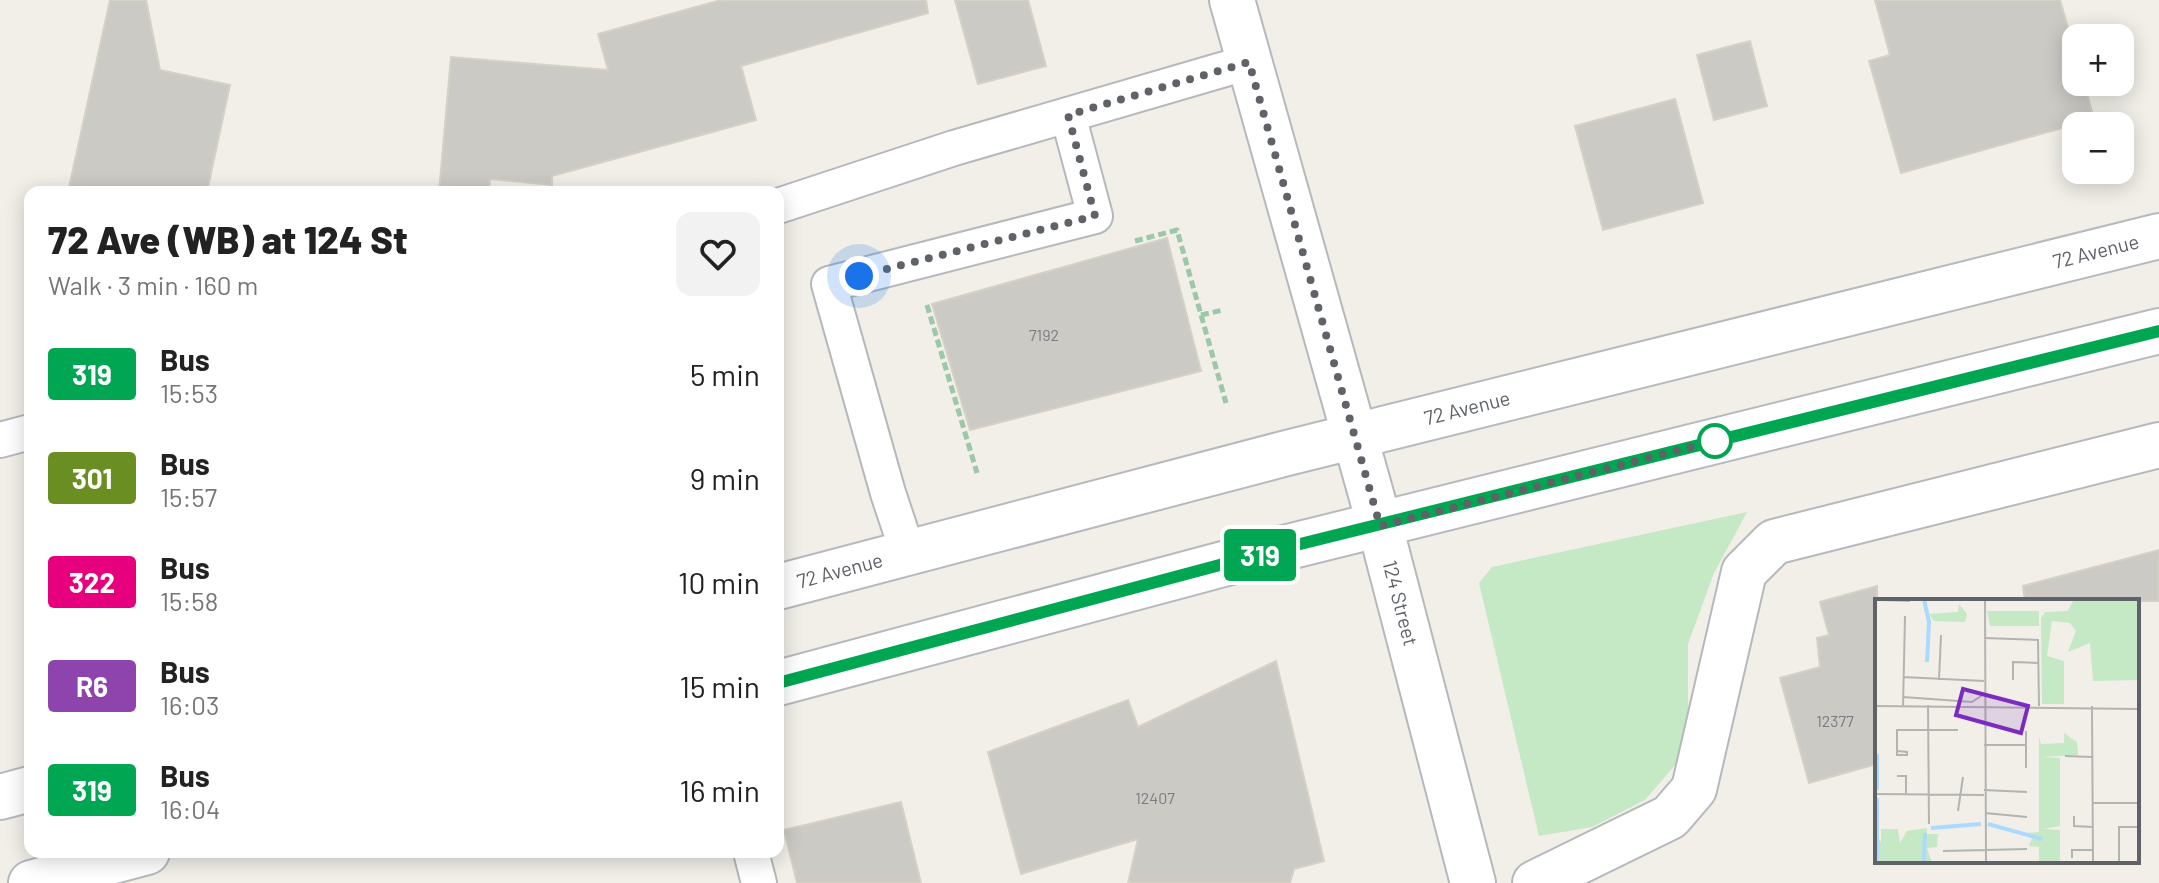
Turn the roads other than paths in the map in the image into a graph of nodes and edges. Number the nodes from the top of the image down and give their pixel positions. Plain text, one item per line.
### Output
1 (1232, 0) edge
2 (1249, 62) junction
3 (1068, 115) junction
4 (784, 204) edge
5 (2159, 236) edge
6 (2159, 331) edge
7 (24, 434) edge
8 (1354, 437) junction
9 (0, 440) edge
10 (2159, 445) edge
11 (1380, 526) junction
12 (908, 553) junction
13 (784, 585) edge
14 (784, 681) edge
15 (24, 791) edge
16 (0, 797) edge
17 (125, 858) edge
18 (753, 858) edge
19 (31, 883) edge
20 (759, 883) edge
21 (1473, 883) edge
22 (1535, 883) edge

1 - 2 main road, 124 Street
2 - 3 lane
2 - 8 main road, 124 Street
3 - 4 lane
3 - 12 lane
5 - 8 main road, 72 Avenue
6 - 11 main road
7 - 9 lane
8 - 11 main road, 124 Street
8 - 12 main road, 72 Avenue
10 - 22 main road
11 - 14 main road
11 - 21 main road, 124 Street
12 - 13 main road, 72 Avenue
15 - 16 main road
17 - 19 main road
18 - 20 lane

